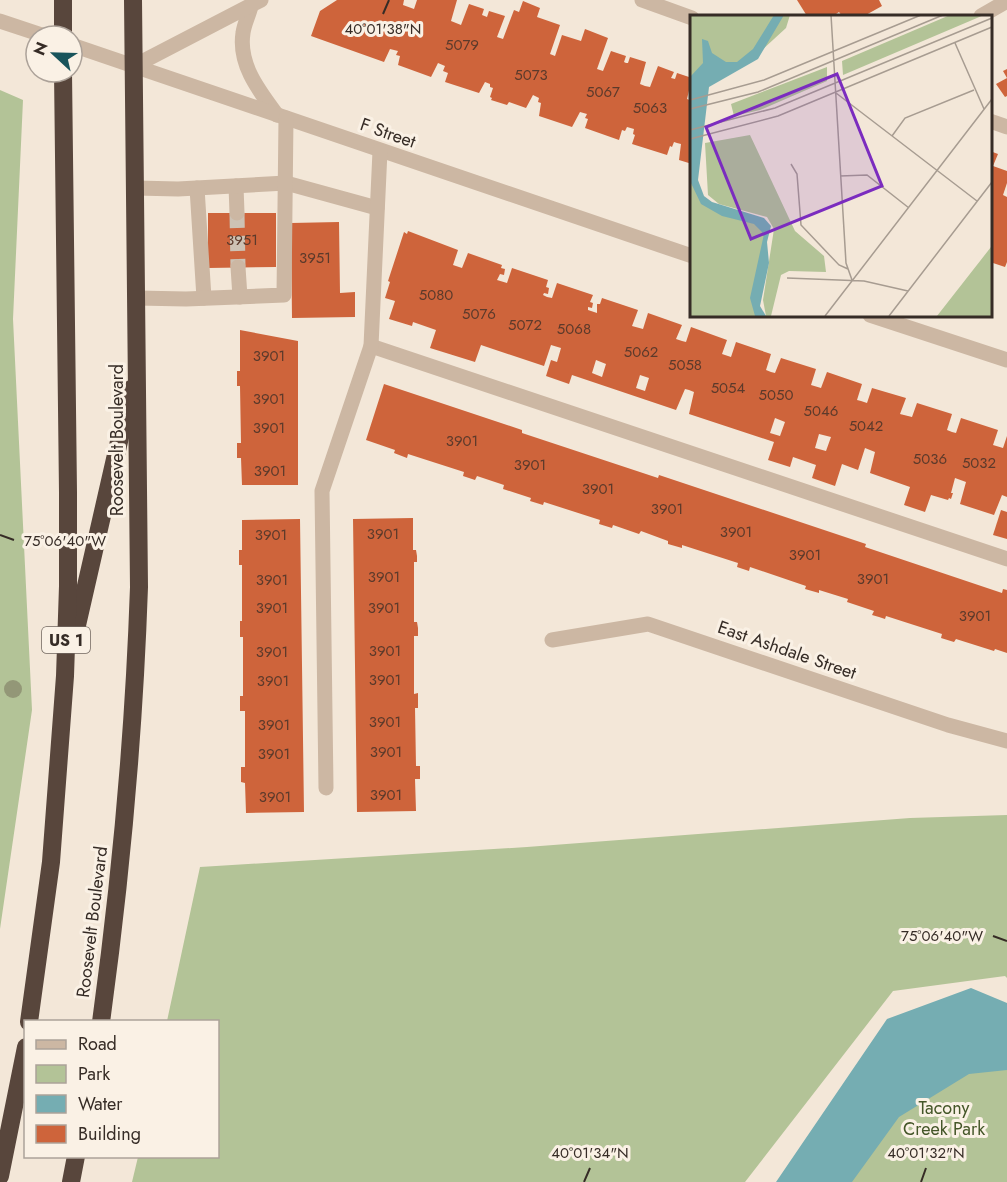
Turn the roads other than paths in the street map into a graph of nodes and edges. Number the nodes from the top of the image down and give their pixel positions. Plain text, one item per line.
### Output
1 (63, 0) edge
2 (133, 0) edge
3 (644, 0) edge
4 (1007, 1) edge
5 (256, 3) edge
6 (983, 15) edge
7 (690, 17) edge
8 (0, 21) edge
9 (63, 24) edge
10 (24, 29) edge
11 (84, 49) edge
12 (134, 66) junction
13 (63, 84) edge
14 (282, 117) junction
15 (992, 122) edge
16 (1007, 127) edge
17 (380, 151) junction
18 (286, 183) junction
19 (236, 186) junction
20 (136, 188) junction
21 (197, 188) junction
22 (377, 208) junction
23 (237, 213) tunnel mouth
24 (690, 254) edge
25 (238, 267) tunnel mouth
26 (240, 297) junction
27 (137, 298) junction
28 (204, 298) junction
29 (873, 316) edge
30 (371, 346) junction
31 (138, 359) junction
32 (1007, 360) edge
33 (1007, 559) edge
34 (552, 640) dead end
35 (65, 676) junction
36 (1007, 741) edge
37 (326, 788) dead end
38 (29, 1020) edge
39 (100, 1020) edge
40 (24, 1057) edge
41 (76, 1158) edge
42 (0, 1176) edge
43 (71, 1182) edge

1 - 9 highway
2 - 12 highway, Roosevelt Boulevard
3 - 7 street
4 - 6 street
5 - 12 street
5 - 14 street
8 - 10 street
11 - 12 street, F Street
12 - 14 street, F Street
12 - 20 highway, Roosevelt Boulevard
13 - 35 highway, US 1
14 - 17 street, F Street
14 - 18 street
15 - 16 street
17 - 22 street
17 - 24 street, F Street
18 - 19 street
18 - 22 street
18 - 26 street
19 - 21 street
19 - 23 street
20 - 21 street
20 - 27 highway, Roosevelt Boulevard
21 - 28 street
22 - 30 street
25 - 26 street
26 - 28 street
27 - 28 street
27 - 31 highway, Roosevelt Boulevard
29 - 32 street
30 - 33 street
30 - 37 street
31 - 35 highway
31 - 39 highway, Roosevelt Boulevard
34 - 36 street, East Ashdale Street
35 - 38 highway, US 1
40 - 42 highway
41 - 43 highway

